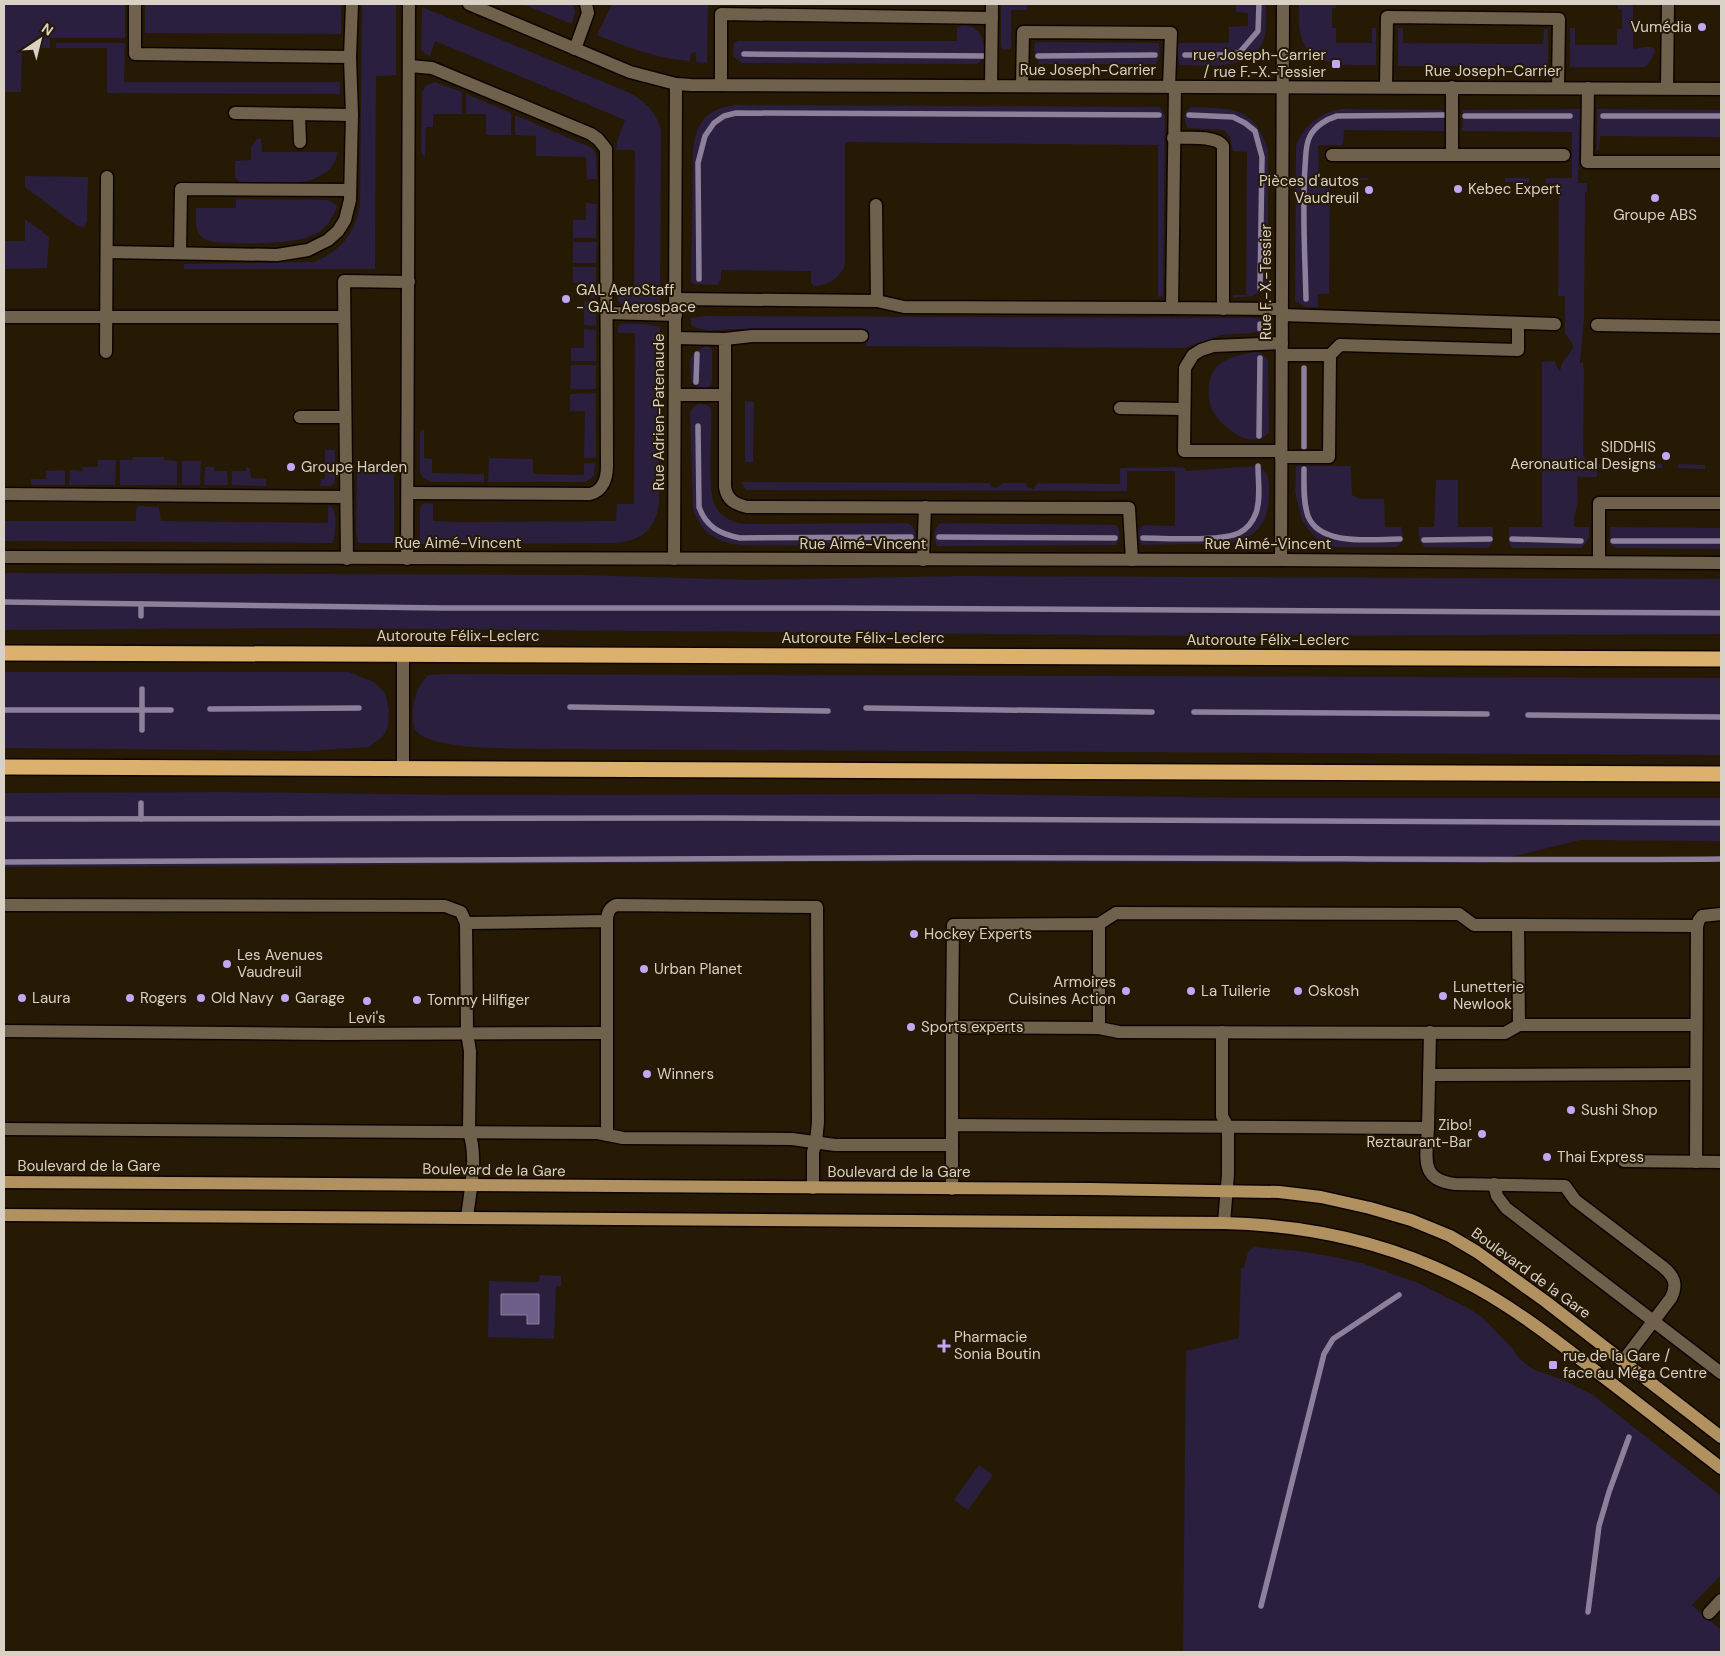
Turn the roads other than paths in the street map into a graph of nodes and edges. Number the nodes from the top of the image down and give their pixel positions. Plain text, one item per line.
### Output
1 (135, 4) edge
2 (352, 4) edge
3 (409, 4) edge
4 (469, 4) edge
5 (586, 4) edge
6 (992, 4) edge
7 (1283, 4) edge
8 (1668, 4) edge
9 (721, 9) edge
10 (992, 18) junction
11 (575, 49) junction
12 (350, 58) junction
13 (410, 66) junction
14 (676, 84) junction
15 (721, 85) junction
16 (991, 86) junction
17 (1022, 86) junction
18 (1282, 86) junction
19 (1172, 87) junction
20 (1386, 87) junction
21 (1452, 87) junction
22 (1558, 88) junction
23 (1588, 88) junction
24 (1667, 88) junction
25 (1721, 88) edge
26 (235, 113) dead end
27 (299, 114) junction
28 (352, 114) junction
29 (1174, 138) junction
30 (300, 142) dead end
31 (1332, 155) dead end
32 (1452, 155) junction
33 (1564, 155) dead end
34 (1721, 162) edge
35 (107, 177) dead end
36 (350, 190) junction
37 (876, 205) dead end
38 (107, 252) junction
39 (180, 253) junction
40 (409, 282) junction
41 (676, 299) junction
42 (877, 301) junction
43 (1172, 308) junction
44 (1223, 309) junction
45 (1282, 312) junction
46 (607, 313) junction
47 (676, 315) junction
48 (4, 317) edge
49 (106, 317) junction
50 (344, 317) junction
51 (1518, 323) junction
52 (1555, 324) dead end
53 (1597, 325) dead end
54 (1721, 327) edge
55 (862, 336) dead end
56 (675, 338) junction
57 (725, 339) junction
58 (1282, 349) junction
59 (106, 352) dead end
60 (1330, 355) junction
61 (675, 395) junction
62 (724, 395) junction
63 (1120, 408) dead end
64 (1184, 409) junction
65 (300, 417) dead end
66 (345, 417) junction
67 (1281, 454) junction
68 (408, 493) junction
69 (4, 494) edge
70 (346, 497) junction
71 (1721, 503) edge
72 (925, 507) junction
73 (4, 557) edge
74 (347, 559) junction
75 (407, 559) junction
76 (674, 559) junction
77 (923, 560) junction
78 (1132, 560) junction
79 (1281, 560) junction
80 (1599, 562) junction
81 (1721, 563) edge
82 (4, 653) edge
83 (403, 654) junction
84 (1721, 660) edge
85 (4, 767) edge
86 (402, 769) junction
87 (1721, 774) edge
88 (4, 905) edge
89 (1721, 914) edge
90 (607, 920) junction
91 (466, 923) junction
92 (1099, 924) junction
93 (1518, 925) junction
94 (1697, 926) junction
95 (1696, 1025) junction
96 (1518, 1026) junction
97 (952, 1027) junction
98 (1099, 1028) junction
99 (4, 1032) edge
100 (1222, 1032) junction
101 (1430, 1032) junction
102 (467, 1033) junction
103 (607, 1033) junction
104 (1696, 1074) junction
105 (1429, 1075) junction
106 (952, 1125) junction
107 (1228, 1127) junction
108 (1428, 1128) junction
109 (4, 1129) edge
110 (469, 1132) junction
111 (607, 1135) junction
112 (816, 1142) junction
113 (952, 1145) junction
114 (1624, 1161) dead end
115 (1696, 1162) junction
116 (1721, 1162) edge
117 (4, 1182) edge
118 (1494, 1184) junction
119 (470, 1185) junction
120 (813, 1188) junction
121 (952, 1189) junction
122 (1227, 1191) junction
123 (4, 1215) edge
124 (467, 1218) junction
125 (1224, 1223) junction
126 (1654, 1321) junction
127 (1623, 1361) junction
128 (1721, 1373) edge
129 (1721, 1437) edge
130 (1721, 1468) edge
131 (1721, 1600) edge
132 (1709, 1613) dead end

1 - 12 street
2 - 12 street
3 - 13 street
4 - 11 street, Rue Joseph-Carrier
5 - 11 street
6 - 10 street
7 - 18 street, Rue F.-X.-Tessier
8 - 24 street
9 - 10 street
9 - 15 street
10 - 16 street
11 - 14 street, Rue Joseph-Carrier
12 - 28 street
13 - 40 street
13 - 46 street
14 - 15 street, Rue Joseph-Carrier
14 - 41 street, Rue Adrien-Patenaude
15 - 16 street, Rue Joseph-Carrier
16 - 17 street, Rue Joseph-Carrier
17 - 19 street, Rue Joseph-Carrier
17 - 19 street
18 - 19 street, Rue Joseph-Carrier
18 - 20 street, Rue Joseph-Carrier
18 - 45 street, Rue F.-X.-Tessier
19 - 29 street
20 - 21 street, Rue Joseph-Carrier
20 - 22 street
21 - 22 street, Rue Joseph-Carrier
21 - 32 street
22 - 23 street, Rue Joseph-Carrier
23 - 24 street, Rue Joseph-Carrier
23 - 34 street
24 - 25 street, Rue Joseph-Carrier
26 - 27 street
27 - 28 street
27 - 30 street
28 - 36 street
29 - 43 street
29 - 44 street
31 - 32 street
32 - 33 street
35 - 38 street
36 - 39 street
36 - 39 street
37 - 42 street
38 - 39 street
38 - 49 street
40 - 50 street
40 - 68 street
41 - 42 street
41 - 47 street, Rue Adrien-Patenaude
42 - 43 street
43 - 44 street
44 - 45 street
45 - 51 street
45 - 58 street, Rue F.-X.-Tessier
46 - 47 street
46 - 68 street
47 - 56 street, Rue Adrien-Patenaude
48 - 49 street
49 - 50 street
49 - 59 street
50 - 66 street
51 - 52 street
51 - 60 street
53 - 54 street
55 - 57 street
56 - 57 street
56 - 61 street, Rue Adrien-Patenaude
57 - 62 street
58 - 60 street
58 - 64 street
58 - 67 street, Rue F.-X.-Tessier
60 - 67 street
61 - 62 street
61 - 76 street, Rue Adrien-Patenaude
62 - 72 street
63 - 64 street
64 - 67 street
65 - 66 street
66 - 70 street
67 - 79 street, Rue F.-X.-Tessier
68 - 75 street
69 - 70 street
70 - 74 street
71 - 80 street
72 - 77 street
72 - 78 street
73 - 74 street, Rue Aimé-Vincent
74 - 75 street, Rue Aimé-Vincent
75 - 76 street, Rue Aimé-Vincent
76 - 77 street, Rue Aimé-Vincent
77 - 78 street, Rue Aimé-Vincent
78 - 79 street, Rue Aimé-Vincent
79 - 80 street, Rue Aimé-Vincent
80 - 81 street, Rue Aimé-Vincent
82 - 83 highway, Autoroute Félix-Leclerc
83 - 84 highway, Autoroute Félix-Leclerc
83 - 86 street
85 - 86 highway
86 - 87 highway
88 - 91 street
89 - 94 street
90 - 91 street
90 - 103 street
90 - 112 street
91 - 102 street
92 - 93 street
92 - 97 street
92 - 98 street
93 - 94 street
93 - 96 street
94 - 95 street
95 - 96 street
95 - 104 street
96 - 101 street
97 - 98 street
97 - 106 street
98 - 100 street
99 - 102 street
100 - 101 street
100 - 107 street
101 - 105 street
102 - 103 street
102 - 110 street
103 - 111 street
104 - 105 street
104 - 115 street
105 - 108 street
106 - 107 street
106 - 113 street
107 - 108 street
107 - 122 street
108 - 118 street
109 - 110 street
110 - 111 street
110 - 119 street
111 - 112 street
112 - 113 street
112 - 120 street
113 - 121 street
114 - 115 street
115 - 116 street
117 - 119 main road, Boulevard de la Gare
118 - 126 street
118 - 126 street
119 - 120 main road, Boulevard de la Gare
119 - 124 street
120 - 121 main road, Boulevard de la Gare
121 - 122 main road, Boulevard de la Gare
122 - 125 street
122 - 127 main road, Boulevard de la Gare
123 - 124 main road
124 - 125 main road
125 - 130 main road
126 - 127 street
126 - 128 street
127 - 129 main road, Boulevard de la Gare
131 - 132 street

